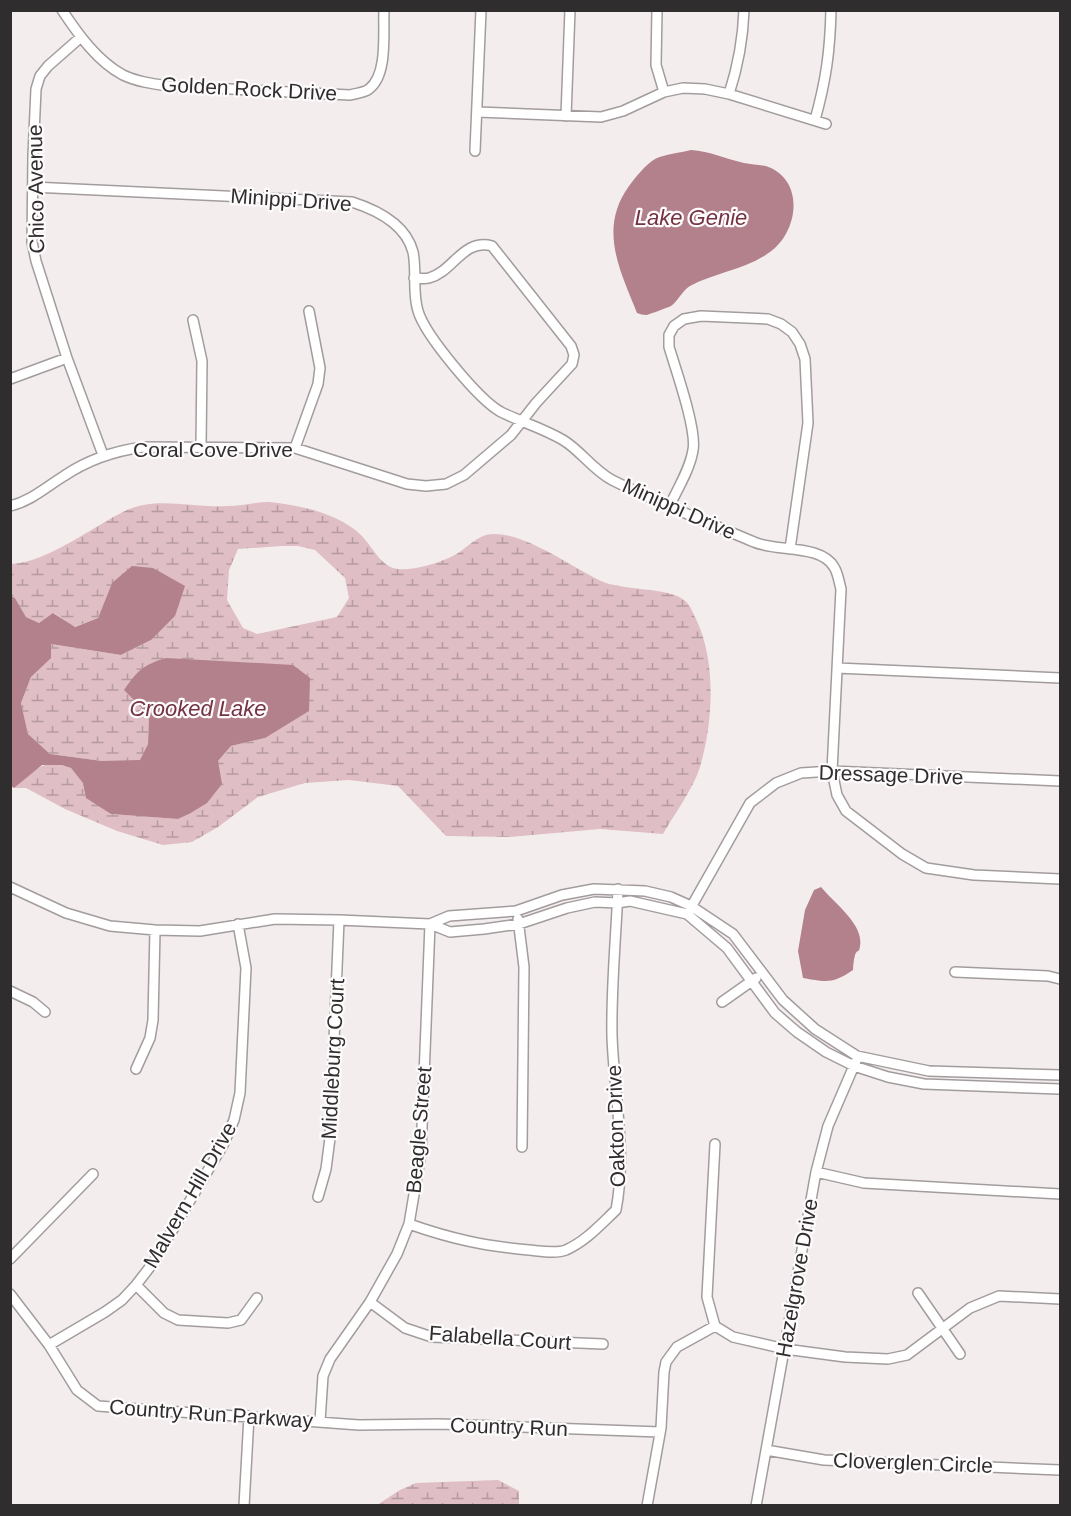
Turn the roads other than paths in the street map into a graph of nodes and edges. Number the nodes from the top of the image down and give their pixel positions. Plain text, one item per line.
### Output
1 (62, 10) edge
2 (384, 10) edge
3 (481, 10) edge
4 (570, 10) edge
5 (657, 10) edge
6 (744, 10) edge
7 (831, 10) edge
8 (81, 37) junction
9 (664, 92) junction
10 (729, 94) junction
11 (477, 112) junction
12 (566, 117) junction
13 (815, 120) junction
14 (826, 124) dead end
15 (476, 151) dead end
16 (32, 187) junction
17 (414, 278) junction
18 (309, 310) dead end
19 (193, 320) dead end
20 (67, 358) junction
21 (10, 379) edge
22 (522, 422) junction
23 (201, 446) junction
24 (295, 448) junction
25 (104, 455) junction
26 (670, 505) junction
27 (10, 506) edge
28 (790, 549) junction
29 (837, 668) junction
30 (1060, 678) edge
31 (832, 771) junction
32 (1060, 781) edge
33 (1060, 879) edge
34 (10, 887) edge
35 (618, 889) junction
36 (617, 903) junction
37 (689, 910) junction
38 (516, 911) junction
39 (339, 920) junction
40 (238, 924) junction
41 (430, 924) junction
42 (519, 924) junction
43 (155, 930) junction
44 (955, 972) dead end
45 (763, 974) junction
46 (1060, 979) edge
47 (753, 981) junction
48 (10, 991) edge
49 (722, 1002) dead end
50 (45, 1012) dead end
51 (857, 1056) junction
52 (854, 1066) junction
53 (136, 1069) dead end
54 (1060, 1075) edge
55 (1060, 1089) edge
56 (715, 1144) dead end
57 (522, 1147) dead end
58 (816, 1172) junction
59 (93, 1174) dead end
60 (1060, 1194) edge
61 (318, 1197) dead end
62 (409, 1224) junction
63 (10, 1259) edge
64 (136, 1285) junction
65 (918, 1293) dead end
66 (10, 1294) edge
67 (257, 1298) dead end
68 (1060, 1299) edge
69 (370, 1302) junction
70 (715, 1326) junction
71 (942, 1328) junction
72 (603, 1344) dead end
73 (49, 1346) junction
74 (785, 1349) junction
75 (960, 1354) dead end
76 (249, 1416) junction
77 (320, 1420) junction
78 (359, 1425) joint
79 (660, 1432) junction
80 (766, 1450) junction
81 (1060, 1470) edge
82 (244, 1506) edge
83 (647, 1506) edge
84 (756, 1506) edge

1 - 8 street, Golden Rock Drive
2 - 8 street, Golden Rock Drive
3 - 11 street
4 - 12 street
5 - 9 street
6 - 10 street
7 - 13 street
8 - 16 street, Chico Avenue
9 - 10 street
9 - 12 street
10 - 13 street
11 - 12 street
11 - 15 street
13 - 14 street
16 - 17 street, Minippi Drive
16 - 20 street, Chico Avenue
17 - 22 street, Minippi Drive
17 - 22 street, Coral Cove Drive
18 - 24 street
19 - 23 street
20 - 21 street
20 - 25 street, Chico Avenue
22 - 24 street, Coral Cove Drive
22 - 26 street, Minippi Drive
23 - 24 street, Coral Cove Drive
23 - 25 street, Coral Cove Drive
25 - 27 street, Coral Cove Drive
26 - 28 street, Minippi Drive
26 - 28 street
28 - 29 street, Minippi Drive
29 - 30 street
29 - 31 street, Minippi Drive
31 - 32 street, Dressage Drive
31 - 33 street, Minippi Drive
31 - 37 street, Dressage Drive
34 - 43 street
35 - 36 street, Oakton Drive
35 - 37 street
35 - 38 street
36 - 37 street
36 - 42 street
36 - 62 street, Oakton Drive
37 - 45 street
37 - 47 street
38 - 41 street
38 - 42 street
39 - 40 street
39 - 41 street
39 - 61 street, Middleburg Court
40 - 43 street
40 - 64 street, Malvern Hill Drive
41 - 42 street
41 - 62 street, Beagle Street
42 - 57 street
43 - 53 street
44 - 46 street
45 - 47 street
45 - 51 street
47 - 49 street
47 - 52 street
48 - 50 street
51 - 52 street, Hazelgrove Drive
51 - 54 street
52 - 55 street
52 - 58 street, Hazelgrove Drive
56 - 70 street
58 - 60 street
58 - 74 street, Hazelgrove Drive
59 - 63 street
62 - 69 street, Beagle Street
64 - 67 street
64 - 73 street, Malvern Hill Drive
65 - 71 street
66 - 73 street, Country Run Parkway
68 - 71 street
69 - 72 street, Falabella Court
69 - 77 street, Beagle Street
70 - 74 street
70 - 79 street
71 - 74 street
71 - 75 street
73 - 76 street, Country Run Parkway
74 - 80 street, Hazelgrove Drive
76 - 77 street, Country Run Parkway
76 - 82 street
77 - 78 street, Country Run Parkway
78 - 79 street, Country Run
79 - 83 street
80 - 81 street, Cloverglen Circle
80 - 84 street, Hazelgrove Drive

